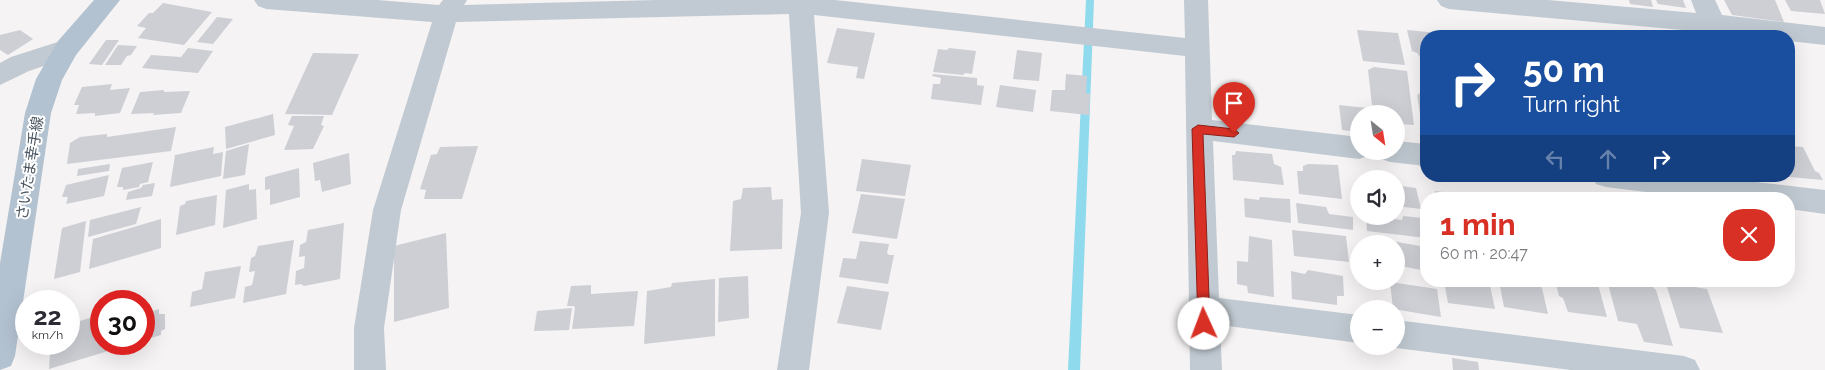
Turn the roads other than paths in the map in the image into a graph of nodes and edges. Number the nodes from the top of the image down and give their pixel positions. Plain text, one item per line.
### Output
1 (108, 0) edge
2 (266, 0) edge
3 (1196, 0) edge
4 (1449, 0) edge
5 (1703, 0) edge
6 (801, 5) junction
7 (450, 7) edge
8 (1713, 23) junction
9 (1765, 30) edge
10 (1795, 34) edge
11 (1824, 38) edge
12 (67, 48) junction
13 (1196, 48) junction
14 (0, 75) edge
15 (1198, 129) junction
16 (1350, 147) edge
17 (1405, 153) edge
18 (1420, 155) edge
19 (1657, 182) edge
20 (1741, 192) edge
21 (1795, 198) edge
22 (1825, 202) edge
23 (1203, 309) junction
24 (1350, 328) edge
25 (1405, 335) edge
26 (1, 340) edge
27 (370, 370) edge
28 (793, 370) edge
29 (1206, 370) edge
30 (1684, 370) edge

1 - 12 main road, さいたま幸手線
2 - 7 street
3 - 13 street
4 - 8 street
5 - 8 street
6 - 7 street
6 - 13 street
6 - 28 street
7 - 27 street
8 - 9 street
10 - 11 street
12 - 14 street
12 - 26 main road, さいたま幸手線
13 - 15 street
15 - 16 street
15 - 23 street
17 - 18 street
19 - 20 street
21 - 22 street
23 - 24 street
23 - 29 street
25 - 30 street

